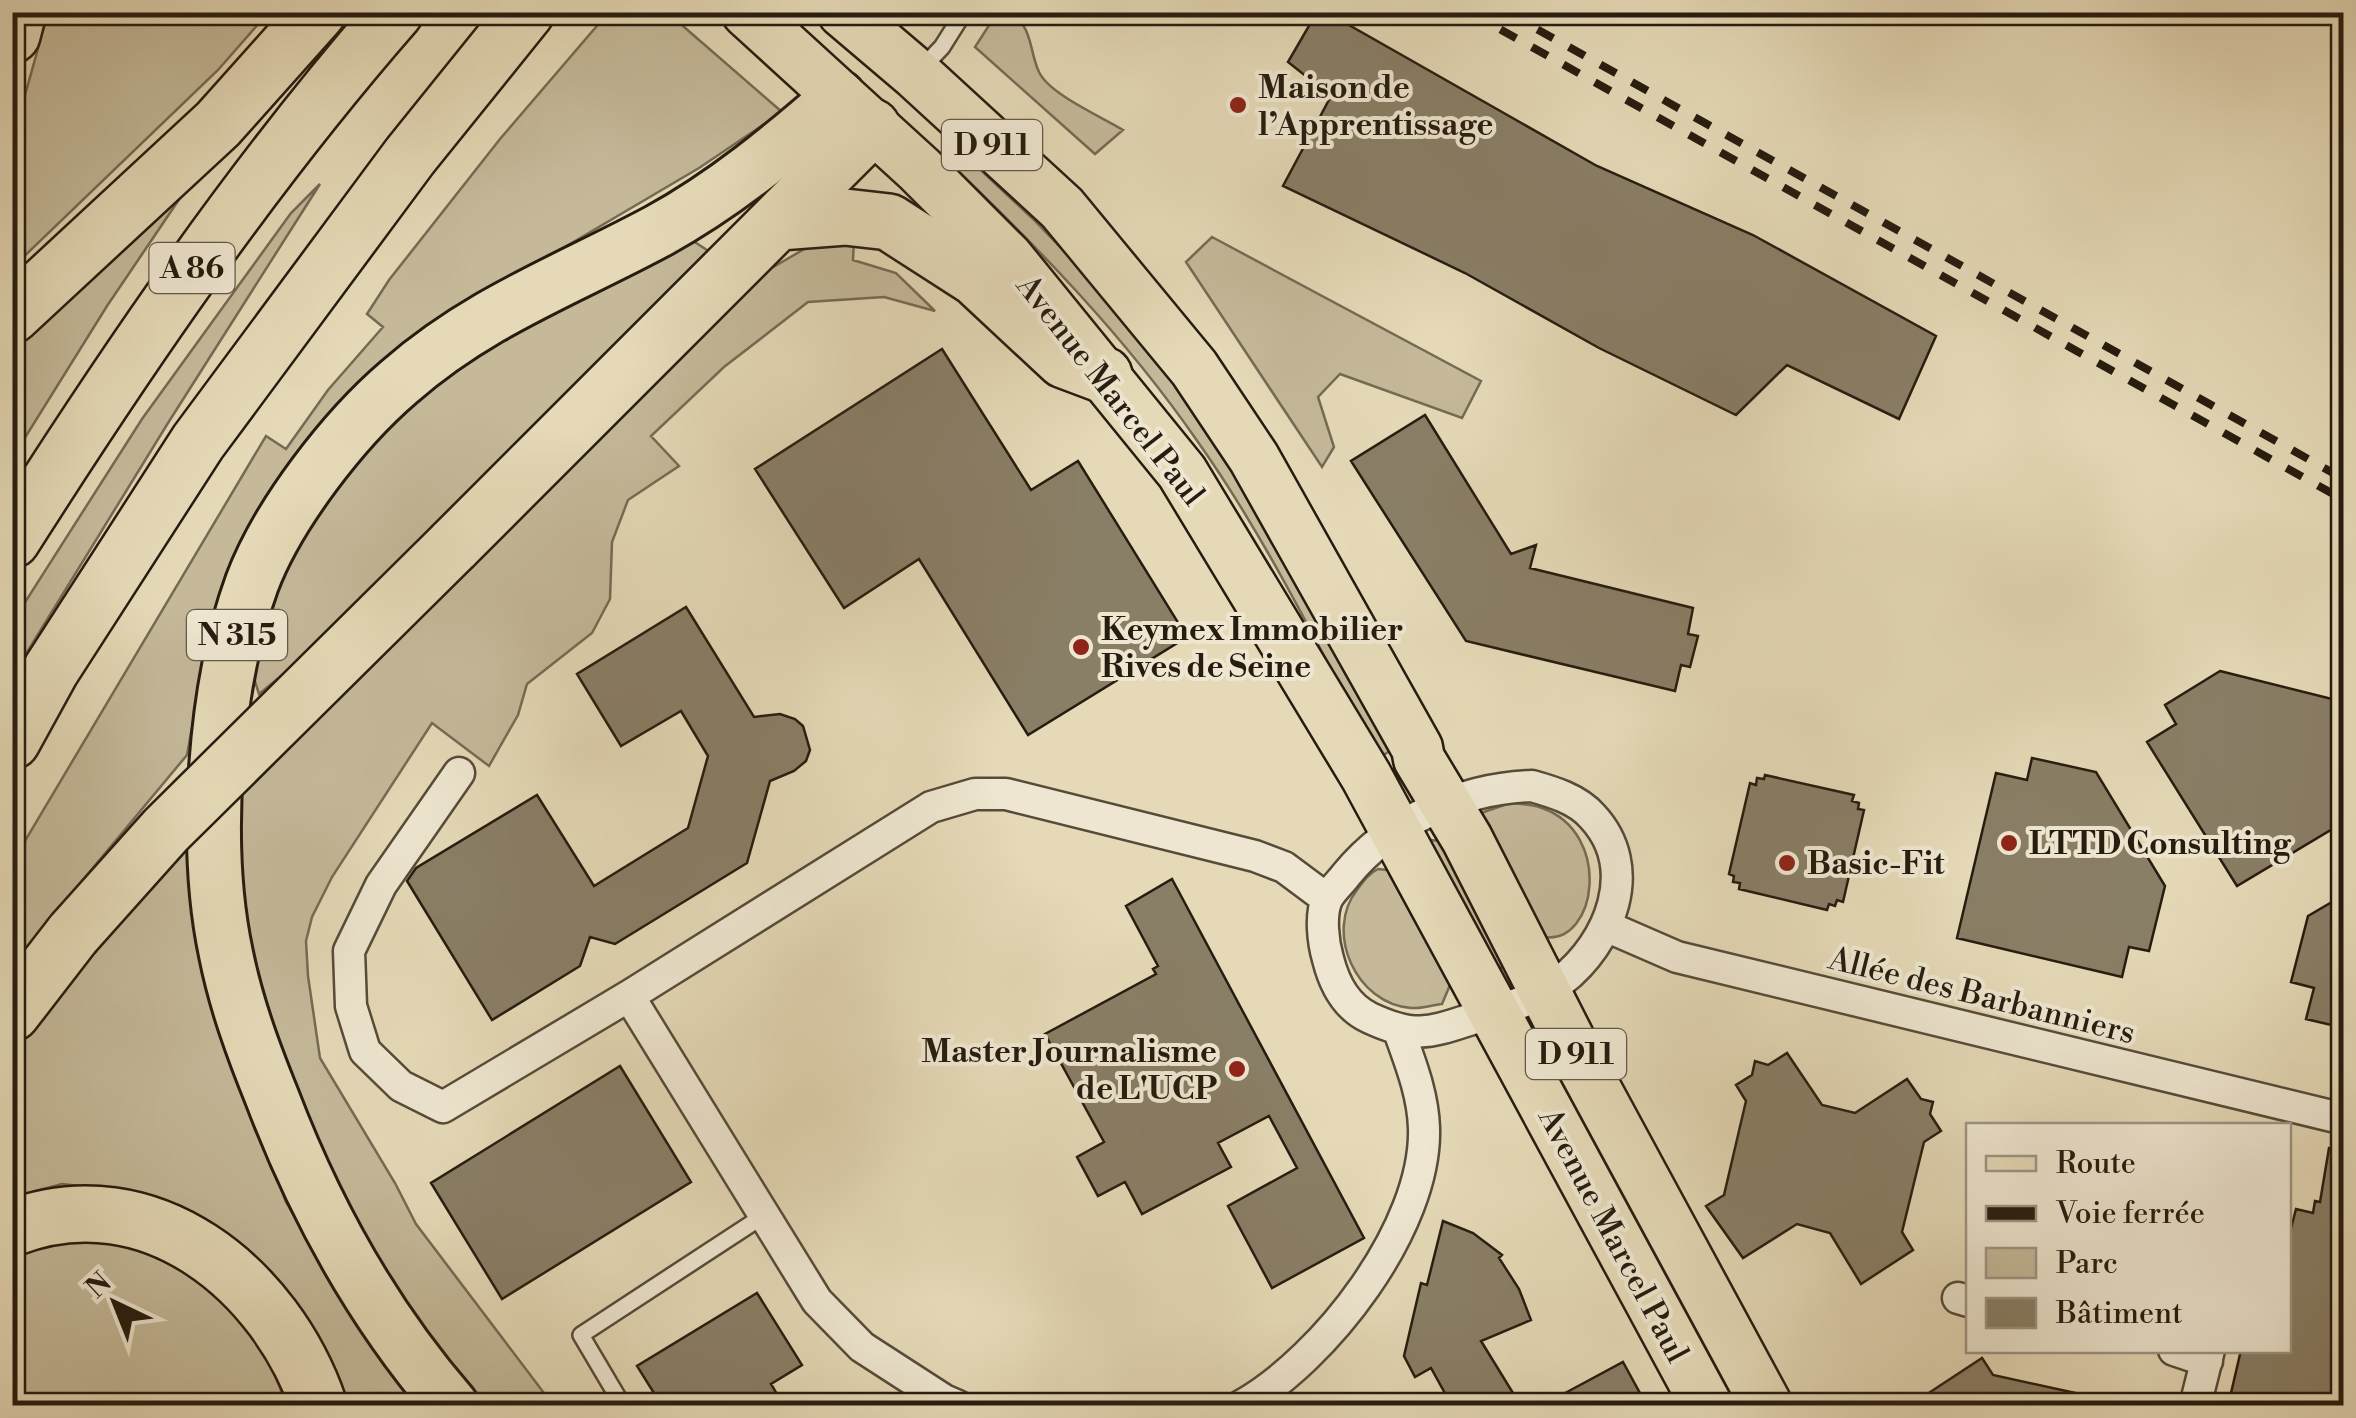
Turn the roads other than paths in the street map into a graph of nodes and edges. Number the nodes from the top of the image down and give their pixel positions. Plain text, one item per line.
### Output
1 (18, 12) edge
2 (318, 12) edge
3 (395, 12) edge
4 (526, 12) edge
5 (747, 12) edge
6 (843, 12) edge
7 (964, 12) edge
8 (12, 34) edge
9 (901, 62) junction
10 (856, 112) junction
11 (707, 203) junction
12 (779, 222) junction
13 (12, 315) edge
14 (1104, 375) junction
15 (12, 540) edge
16 (12, 741) edge
17 (459, 772) dead end
18 (1446, 804) junction
19 (1396, 831) junction
20 (1327, 899) junction
21 (1608, 926) junction
22 (1544, 992) junction
23 (628, 996) junction
24 (12, 1013) edge
25 (1492, 1013) junction
26 (1399, 1032) junction
27 (2263, 1113) edge
28 (2344, 1118) edge
29 (766, 1214) junction
30 (12, 1228) edge
31 (2208, 1356) edge
32 (319, 1406) edge
33 (452, 1406) edge
34 (623, 1406) edge
35 (958, 1406) edge
36 (1242, 1406) edge
37 (1707, 1406) edge
38 (1768, 1406) edge
39 (2195, 1406) edge

1 - 8 highway
2 - 13 highway
3 - 15 highway, A 86
4 - 16 highway
5 - 10 main road, Avenue Marcel Paul / D 911
6 - 9 main road, Avenue Marcel Paul / D 911
7 - 9 lane
9 - 10 main road
9 - 18 main road, Avenue Marcel Paul / D 911
10 - 11 highway, N 315
10 - 12 highway
10 - 14 main road, Avenue Marcel Paul / D 911
11 - 12 highway
11 - 33 highway, N 315
12 - 14 highway
12 - 24 highway, bridge
14 - 19 main road, Avenue Marcel Paul / D 911
17 - 23 street
18 - 19 street
18 - 21 street
18 - 22 main road, Avenue Marcel Paul / D 911
19 - 20 street
19 - 25 main road, Avenue Marcel Paul / D 911
20 - 23 street
20 - 26 street
21 - 22 street
21 - 27 street, Allée des Barbanniers
22 - 25 street
22 - 38 main road, Avenue Marcel Paul / D 911
23 - 29 street
25 - 26 street
25 - 37 main road, Avenue Marcel Paul / D 911
26 - 36 street
27 - 28 street, Allée des Barbanniers
29 - 34 lane
29 - 35 street
30 - 32 highway
31 - 39 street

